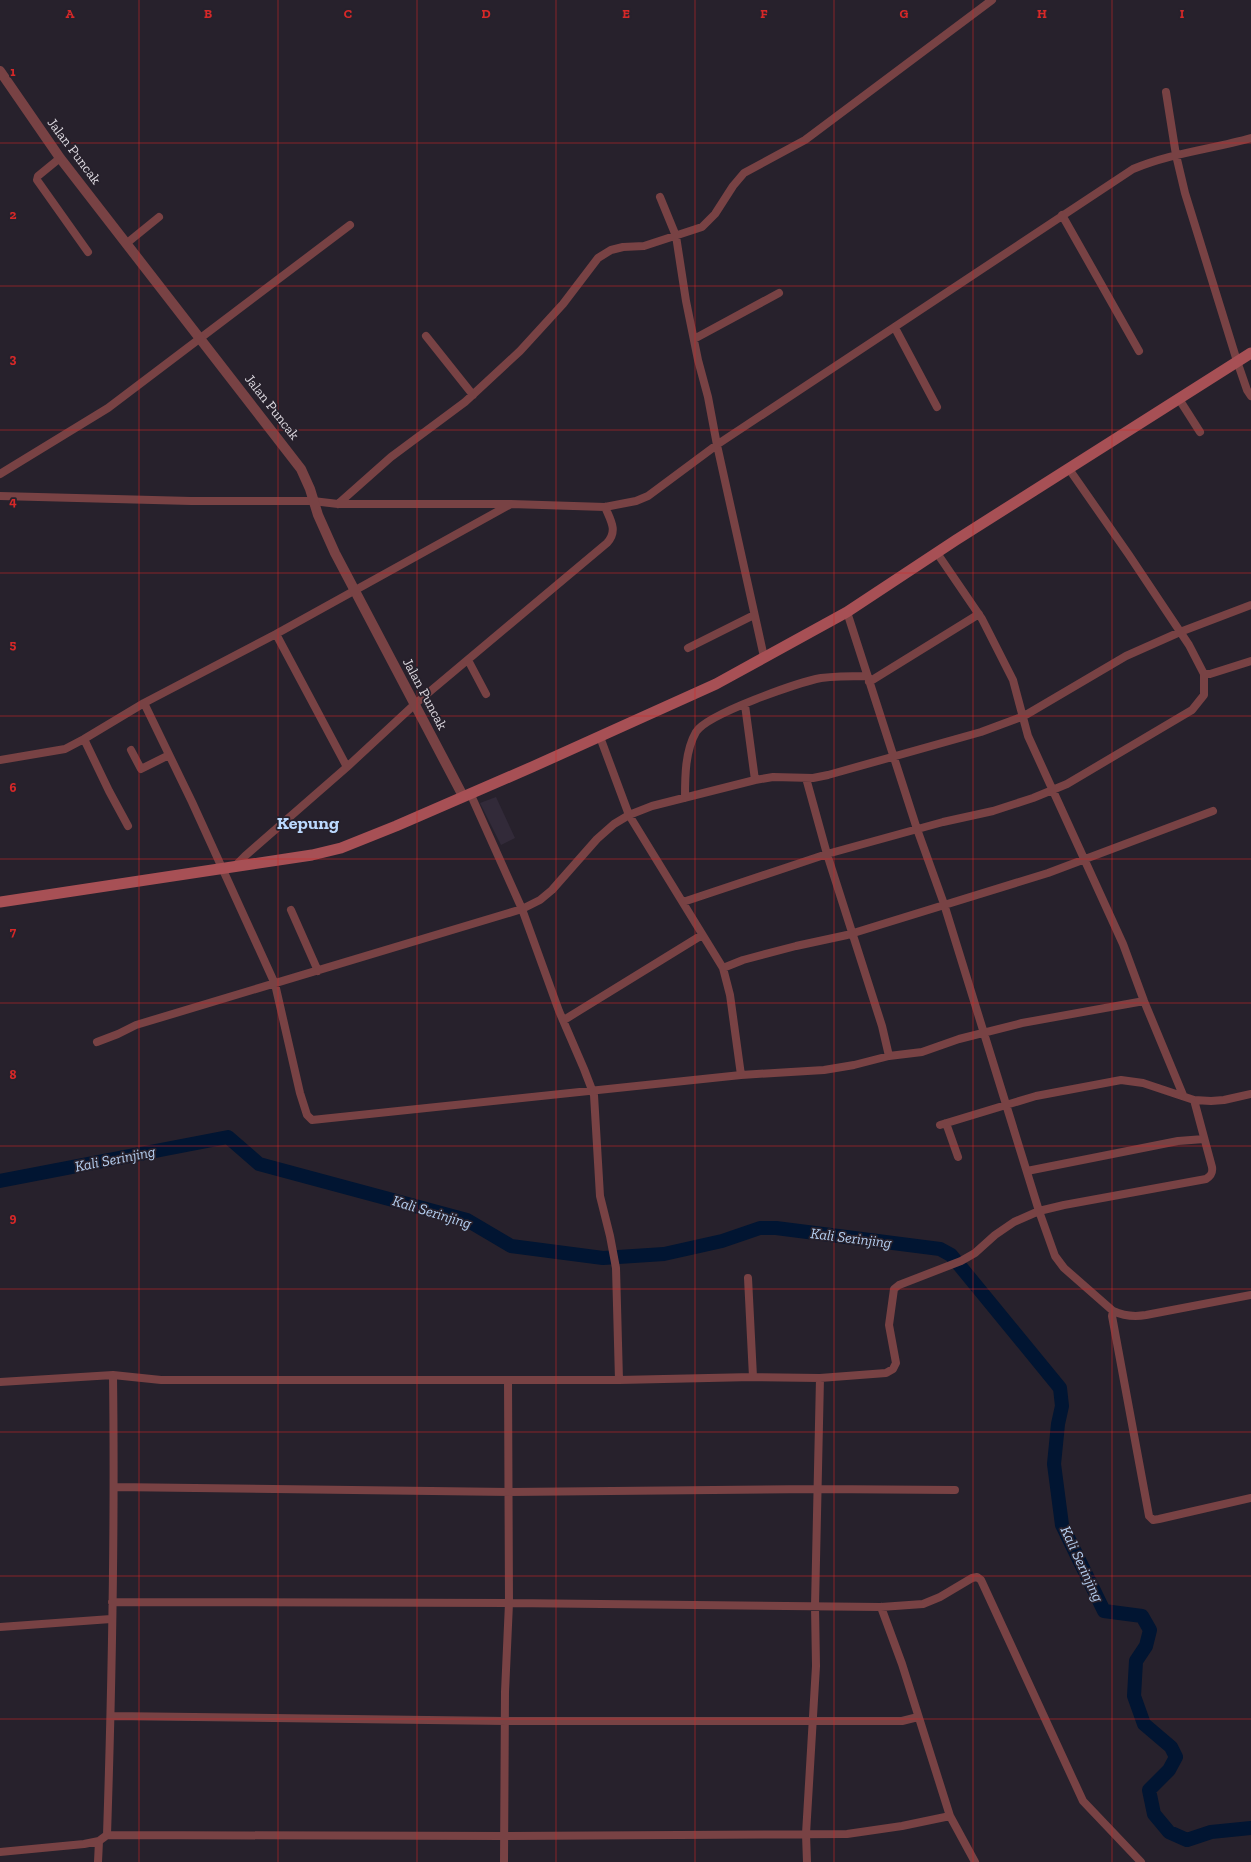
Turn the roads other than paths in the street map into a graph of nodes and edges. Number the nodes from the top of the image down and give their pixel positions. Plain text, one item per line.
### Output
1 (992, 0) edge
2 (0, 71) edge
3 (1166, 92) dead end
4 (1251, 138) edge
5 (1176, 155) junction
6 (60, 158) junction
7 (660, 197) dead end
8 (1062, 215) junction
9 (159, 217) dead end
10 (350, 225) dead end
11 (676, 236) junction
12 (127, 243) junction
13 (88, 252) dead end
14 (779, 293) dead end
15 (895, 328) junction
16 (426, 336) dead end
17 (200, 338) junction
18 (694, 339) junction
19 (1139, 351) dead end
20 (1251, 353) edge
21 (1237, 361) junction
22 (473, 395) junction
23 (1251, 396) edge
24 (1178, 399) junction
25 (937, 407) dead end
26 (1200, 432) dead end
27 (717, 445) junction
28 (1069, 469) junction
29 (0, 474) edge
30 (0, 496) edge
31 (313, 501) junction
32 (338, 504) junction
33 (511, 504) junction
34 (605, 507) junction
35 (937, 553) junction
36 (354, 589) junction
37 (1251, 605) edge
38 (847, 612) junction
39 (979, 614) junction
40 (754, 615) junction
41 (1180, 632) junction
42 (276, 634) junction
43 (688, 648) dead end
44 (764, 657) junction
45 (468, 660) junction
46 (1251, 661) edge
47 (1204, 674) junction
48 (868, 679) junction
49 (486, 694) dead end
50 (144, 703) junction
51 (415, 704) junction
52 (746, 705) junction
53 (1024, 716) junction
54 (600, 736) junction
55 (84, 739) junction
56 (131, 750) dead end
57 (169, 755) junction
58 (894, 757) junction
59 (0, 760) edge
60 (347, 767) junction
61 (806, 778) junction
62 (755, 780) junction
63 (1052, 790) junction
64 (467, 795) junction
65 (685, 798) junction
66 (1212, 811) dead end
67 (629, 815) junction
68 (128, 826) dead end
69 (918, 829) junction
70 (827, 854) junction
71 (1083, 860) junction
72 (228, 868) junction
73 (0, 902) edge
74 (683, 902) junction
75 (520, 904) junction
76 (944, 904) junction
77 (291, 910) dead end
78 (851, 933) junction
79 (702, 935) junction
80 (316, 966) junction
81 (723, 968) junction
82 (274, 981) junction
83 (1144, 1001) junction
84 (564, 1020) junction
85 (984, 1031) junction
86 (97, 1042) dead end
87 (889, 1056) junction
88 (741, 1075) junction
89 (1251, 1094) edge
90 (1183, 1095) junction
91 (593, 1096) junction
92 (1194, 1100) junction
93 (1006, 1106) junction
94 (1204, 1139) junction
95 (958, 1157) dead end
96 (1027, 1172) junction
97 (1039, 1211) junction
98 (748, 1278) dead end
99 (1251, 1295) edge
100 (1113, 1311) junction
101 (114, 1375) junction
102 (753, 1377) junction
103 (820, 1378) junction
104 (508, 1380) junction
105 (619, 1380) junction
106 (0, 1382) edge
107 (114, 1487) junction
108 (817, 1489) junction
109 (955, 1490) dead end
110 (510, 1492) junction
111 (1251, 1498) edge
112 (112, 1602) junction
113 (509, 1603) junction
114 (815, 1606) junction
115 (881, 1607) junction
116 (111, 1619) junction
117 (0, 1626) edge
118 (111, 1716) junction
119 (918, 1716) junction
120 (505, 1721) junction
121 (813, 1721) junction
122 (950, 1816) junction
123 (806, 1834) junction
124 (107, 1835) junction
125 (504, 1836) junction
126 (99, 1841) junction
127 (0, 1852) edge
128 (98, 1862) edge
129 (504, 1862) edge
130 (807, 1862) edge
131 (975, 1862) edge
132 (1141, 1862) edge

1 - 11 street
2 - 6 street, Jalan Puncak
3 - 5 street
4 - 5 street
5 - 8 street
5 - 21 street
6 - 12 street, Jalan Puncak
6 - 13 street
7 - 11 street
8 - 15 street
8 - 19 street
9 - 12 street
10 - 17 street
11 - 18 street
11 - 22 street
12 - 17 street, Jalan Puncak
14 - 18 street
15 - 25 street
15 - 27 street
16 - 22 street
17 - 29 street
17 - 31 street, Jalan Puncak
18 - 27 street
20 - 21 main road
21 - 23 street
21 - 24 main road
22 - 32 street
24 - 26 street
24 - 28 main road
27 - 34 street
27 - 40 street
28 - 35 main road
28 - 41 street
30 - 31 street
31 - 32 street
31 - 36 street, Jalan Puncak
32 - 33 street
33 - 34 street
33 - 36 street
34 - 45 street
35 - 38 main road
35 - 39 street
36 - 42 street
36 - 51 street, Jalan Puncak
37 - 41 street
38 - 44 main road
38 - 48 street
39 - 48 street
39 - 53 street
40 - 43 street
40 - 44 street
41 - 47 street
41 - 53 street
42 - 50 street
42 - 60 street
44 - 54 main road
45 - 49 street
45 - 51 street
46 - 47 street
47 - 63 street
48 - 52 street
48 - 58 street
50 - 55 street
50 - 57 street
51 - 60 street
51 - 64 street, Jalan Puncak
52 - 62 street
52 - 65 street
53 - 58 street
53 - 63 street
54 - 64 main road
54 - 67 street
55 - 59 street
55 - 68 street
56 - 57 street
57 - 72 street
58 - 61 street
58 - 69 street
60 - 72 street
61 - 62 street
61 - 70 street
62 - 65 street
63 - 69 street
63 - 71 street
64 - 72 main road
64 - 75 street
65 - 67 street
66 - 71 street
67 - 74 street
67 - 75 street
69 - 70 street
69 - 76 street
70 - 74 street
70 - 78 street
71 - 76 street
71 - 83 street
72 - 73 main road
72 - 82 street
74 - 79 street
75 - 80 street
75 - 84 street
76 - 78 street
76 - 85 street
77 - 80 street
78 - 81 street
78 - 87 street
79 - 81 street
79 - 84 street
80 - 82 street
81 - 88 street
82 - 86 street
82 - 91 street
83 - 85 street
83 - 90 street
84 - 91 street
85 - 87 street
85 - 93 street
87 - 88 street
88 - 91 street
89 - 92 street
90 - 92 street
90 - 93 street
91 - 105 street
92 - 94 street
93 - 95 street
93 - 96 street
94 - 96 street
94 - 97 street
96 - 97 street
97 - 100 street
97 - 103 street
98 - 102 street
99 - 100 street
100 - 111 street
101 - 104 street
101 - 106 street
101 - 107 street
102 - 103 street
102 - 105 street
103 - 108 street
104 - 105 street
104 - 110 street
107 - 110 street
107 - 112 street
108 - 109 street
108 - 110 street
108 - 114 street
110 - 113 street
112 - 113 street
112 - 116 street
113 - 114 street
113 - 120 street
114 - 115 street
114 - 121 street
115 - 119 street
115 - 132 street
116 - 117 street
116 - 118 street
118 - 120 street
118 - 124 street
119 - 121 street
119 - 122 street
120 - 121 street
120 - 125 street
121 - 123 street
122 - 123 street
122 - 131 street
123 - 125 street
123 - 130 street
124 - 125 street
124 - 126 street
125 - 129 street
126 - 127 street
126 - 128 street

